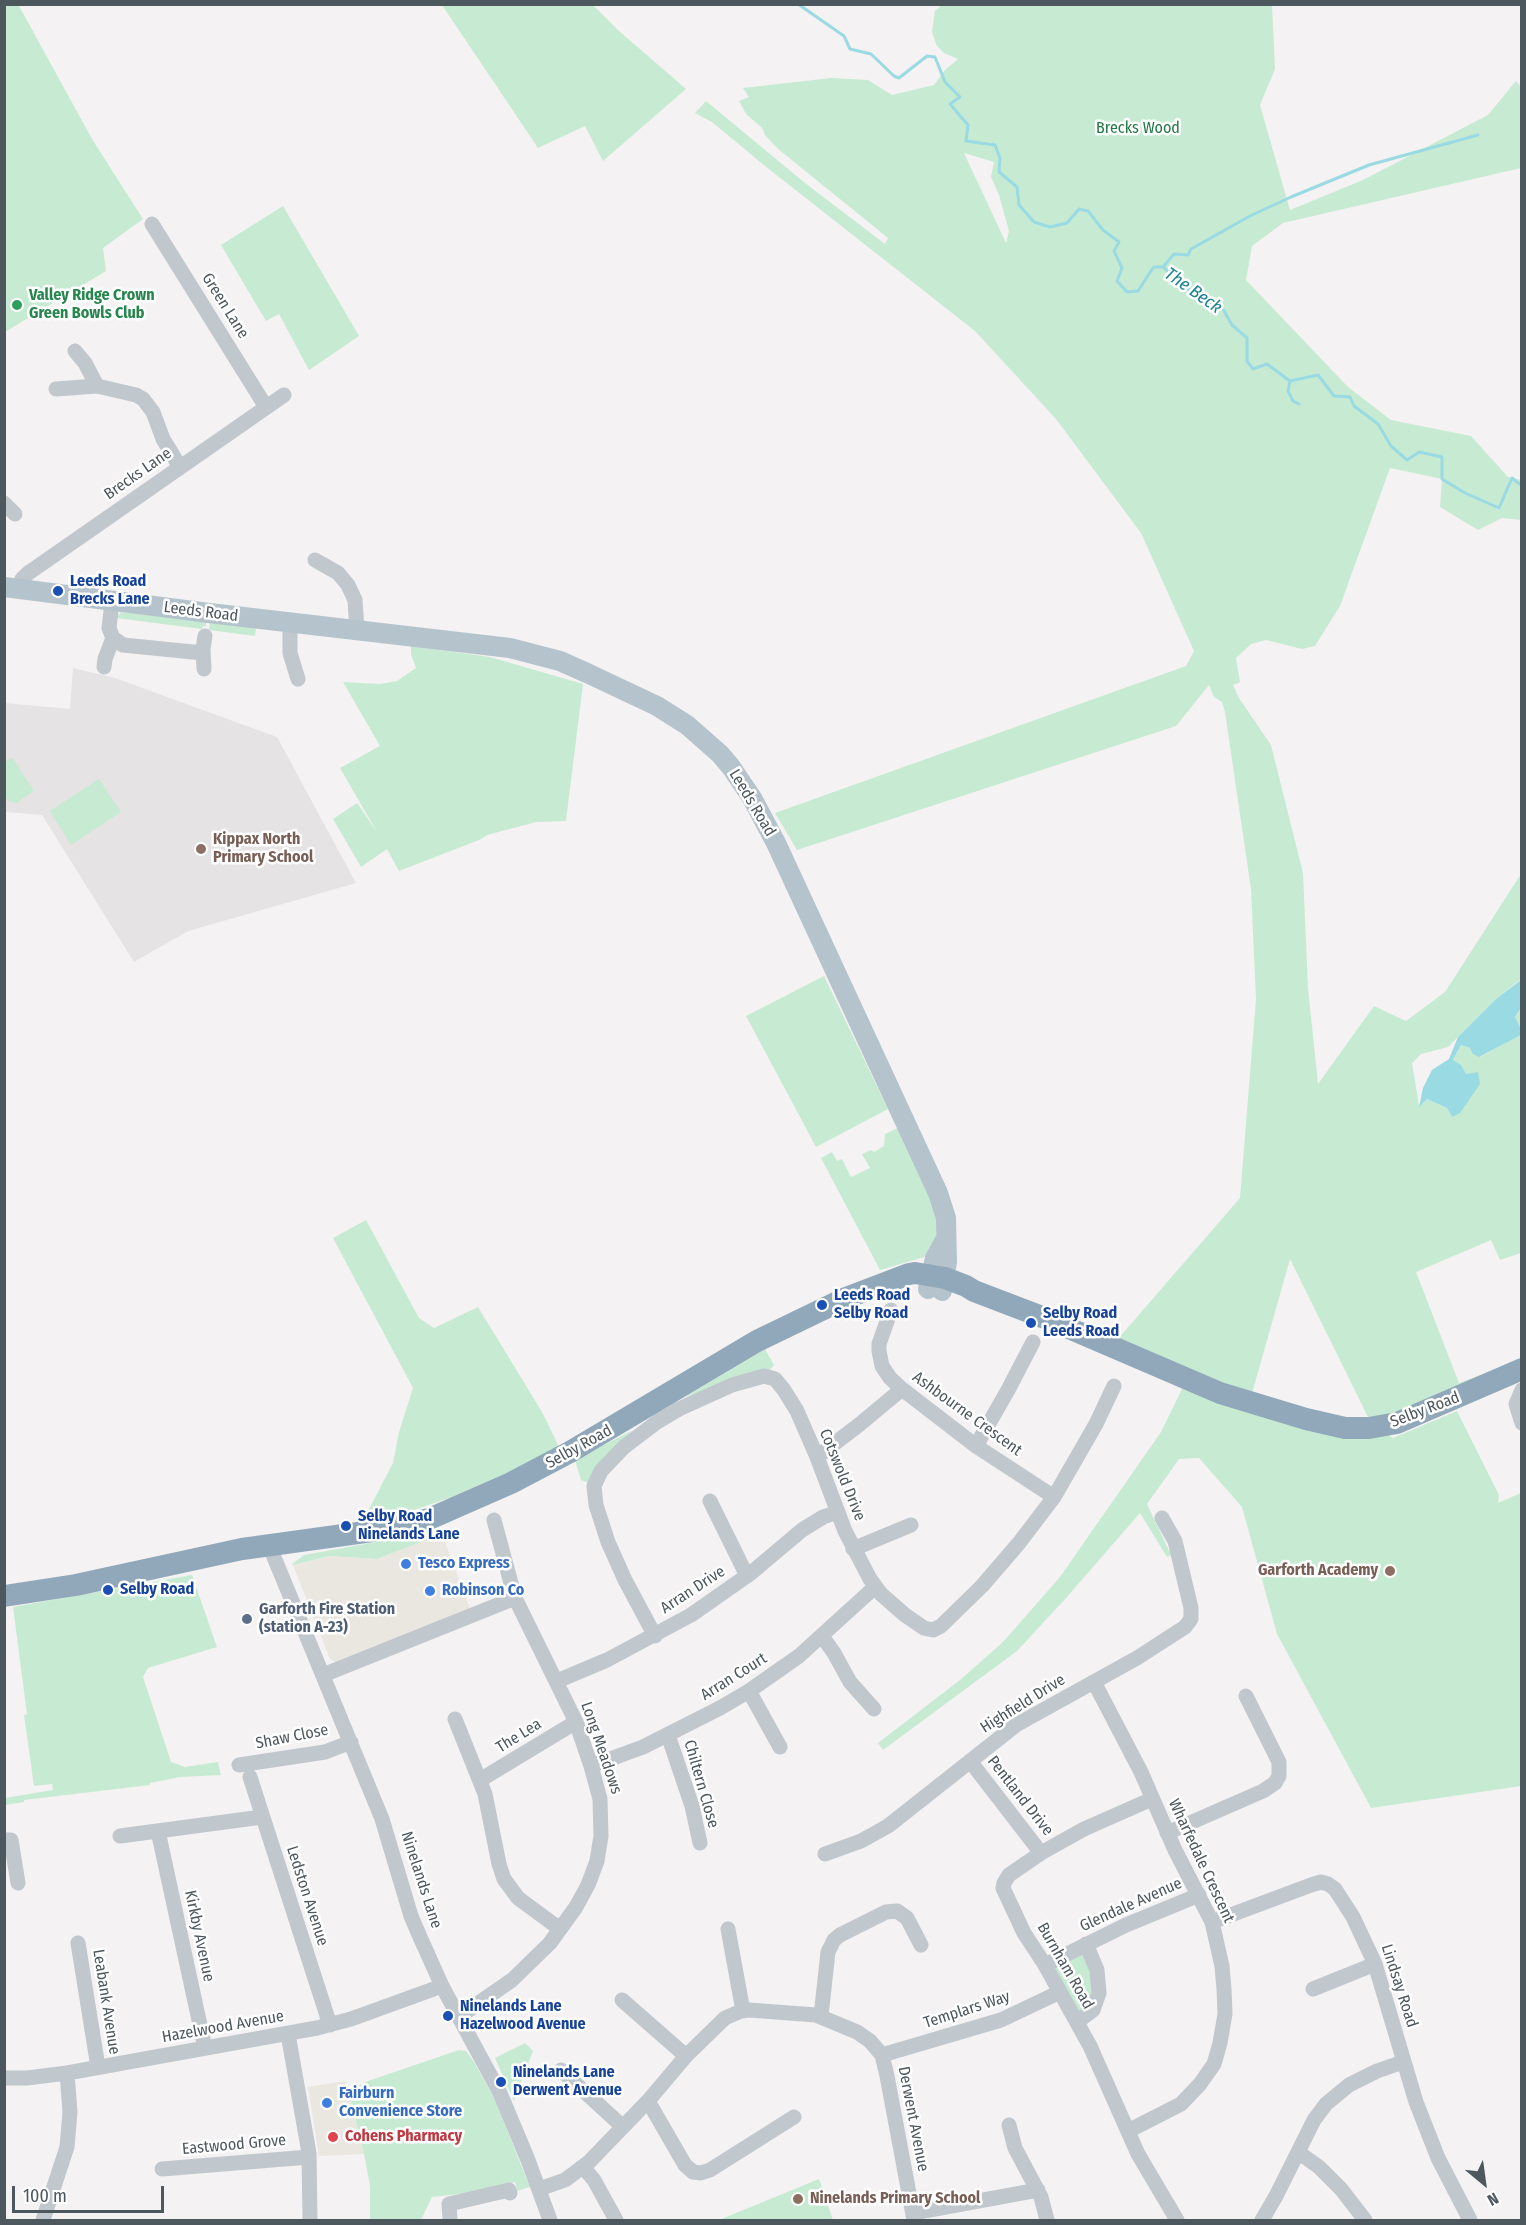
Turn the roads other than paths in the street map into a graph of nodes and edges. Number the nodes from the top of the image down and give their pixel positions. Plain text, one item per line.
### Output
1 (152, 224) dead end
2 (75, 351) dead end
3 (97, 386) junction
4 (56, 389) dead end
5 (284, 395) dead end
6 (266, 407) junction
7 (180, 467) junction
8 (315, 560) dead end
9 (12, 588) edge
10 (112, 602) junction
11 (290, 623) junction
12 (357, 630) junction
13 (205, 636) dead end
14 (114, 638) junction
15 (203, 653) junction
16 (104, 667) dead end
17 (204, 669) dead end
18 (298, 679) dead end
19 (936, 1284) junction
20 (891, 1310) dead end
21 (1033, 1342) dead end
22 (1521, 1370) edge
23 (1114, 1386) dead end
24 (902, 1389) junction
25 (1521, 1390) edge
26 (1521, 1423) edge
27 (976, 1446) junction
28 (817, 1457) junction
29 (1054, 1497) junction
30 (710, 1501) dead end
31 (838, 1512) junction
32 (1162, 1518) dead end
33 (494, 1520) dead end
34 (911, 1525) dead end
35 (268, 1545) junction
36 (853, 1549) junction
37 (747, 1576) junction
38 (875, 1587) junction
39 (4, 1596) edge
40 (515, 1598) junction
41 (655, 1636) junction
42 (822, 1636) junction
43 (323, 1675) junction
44 (557, 1681) junction
45 (1094, 1682) junction
46 (749, 1690) junction
47 (1246, 1696) dead end
48 (874, 1709) dead end
49 (454, 1719) dead end
50 (576, 1722) junction
51 (668, 1735) junction
52 (351, 1742) junction
53 (780, 1747) dead end
54 (969, 1761) junction
55 (239, 1765) dead end
56 (591, 1766) junction
57 (250, 1777) dead end
58 (480, 1780) junction
59 (1152, 1799) junction
60 (262, 1817) junction
61 (158, 1831) junction
62 (1167, 1833) junction
63 (120, 1836) dead end
64 (4, 1840) edge
65 (700, 1843) dead end
66 (1041, 1853) junction
67 (825, 1854) dead end
68 (18, 1883) dead end
69 (1199, 1895) junction
70 (1212, 1922) junction
71 (560, 1929) junction
72 (728, 1929) dead end
73 (78, 1943) dead end
74 (1086, 1944) junction
75 (921, 1945) dead end
76 (1375, 1964) junction
77 (1045, 1965) junction
78 (442, 1986) junction
79 (1312, 1989) dead end
80 (1060, 1992) junction
81 (622, 2000) dead end
82 (742, 2011) junction
83 (460, 2016) junction
84 (821, 2016) junction
85 (1077, 2022) junction
86 (330, 2025) junction
87 (288, 2034) junction
88 (205, 2048) junction
89 (882, 2055) junction
90 (686, 2056) junction
91 (1403, 2062) junction
92 (98, 2067) junction
93 (561, 2070) dead end
94 (67, 2073) junction
95 (4, 2078) edge
96 (648, 2101) junction
97 (794, 2117) dead end
98 (1010, 2125) dead end
99 (623, 2127) junction
100 (1128, 2131) junction
101 (1298, 2152) junction
102 (309, 2157) junction
103 (583, 2167) junction
104 (162, 2169) dead end
105 (539, 2189) junction
106 (1038, 2190) junction
107 (510, 2193) dead end
108 (913, 2217) edge
109 (44, 2220) edge
110 (310, 2220) edge
111 (450, 2220) edge
112 (550, 2220) edge
113 (616, 2220) edge
114 (1047, 2220) edge
115 (1177, 2220) edge
116 (1262, 2220) edge
117 (1365, 2220) edge
118 (1470, 2220) edge

1 - 6 street, Green Lane
2 - 3 street
3 - 4 street
3 - 7 street
5 - 6 street, Brecks Lane
6 - 7 street, Brecks Lane
7 - 9 street, Brecks Lane
8 - 12 street
9 - 10 main road, Leeds Road
10 - 11 main road, Leeds Road
10 - 14 street
11 - 12 main road, Leeds Road
11 - 18 street
12 - 19 main road, Leeds Road
13 - 15 street
14 - 15 street
14 - 16 street
15 - 17 street
19 - 22 highway, Selby Road
19 - 35 highway, Selby Road
20 - 24 street, Ashbourne Crescent
21 - 27 street
23 - 29 street, Cotswold Drive
24 - 27 street, Ashbourne Crescent
24 - 28 street
25 - 26 street
27 - 29 street, Ashbourne Crescent
28 - 31 street, Cotswold Drive
28 - 41 street, Cotswold Drive
29 - 38 street, Cotswold Drive
30 - 37 street
31 - 36 street, Cotswold Drive
31 - 37 street, Arran Drive
32 - 45 street, Highfield Drive
33 - 40 street, Long Meadows
34 - 36 street
35 - 39 highway, Selby Road
35 - 43 street, Ninelands Lane
36 - 38 street, Cotswold Drive
37 - 41 street, Arran Drive
38 - 42 street, Arran Court
40 - 43 street
40 - 44 street, Long Meadows
41 - 44 street, Arran Drive
42 - 46 street, Arran Court
42 - 48 street
43 - 52 street, Ninelands Lane
44 - 50 street, Long Meadows
45 - 54 street, Highfield Drive
45 - 59 street, Wharfedale Crescent
46 - 51 street, Arran Court
46 - 53 street
47 - 62 street
49 - 58 street
50 - 56 street, Long Meadows
50 - 58 street, The Lea
51 - 56 street, Arran Court
51 - 65 street, Chiltern Close
52 - 55 street, Shaw Close
52 - 78 street, Ninelands Lane
54 - 66 street, Pentland Drive
54 - 67 street, Highfield Drive
56 - 71 street, Long Meadows
57 - 60 street, Ledston Avenue
58 - 71 street
59 - 62 street, Wharfedale Crescent
59 - 66 street, Burnham Road
60 - 61 street
60 - 86 street, Ledston Avenue
61 - 63 street
61 - 88 street, Kirkby Avenue
62 - 69 street, Wharfedale Crescent
64 - 68 street
66 - 77 street, Burnham Road
69 - 70 street, Wharfedale Crescent
69 - 74 street, Glendale Avenue
70 - 76 street, Lindsay Road
70 - 100 street, Wharfedale Crescent
71 - 83 street, Long Meadows
72 - 82 street
73 - 92 street, Leabank Avenue
74 - 77 street, Glendale Avenue
74 - 85 street
75 - 84 street
76 - 79 street
76 - 91 street, Lindsay Road
77 - 80 street, Burnham Road
78 - 83 street, Ninelands Lane
78 - 86 street, Hazelwood Avenue
80 - 85 street, Burnham Road
80 - 89 street, Templars Way
81 - 90 street
82 - 84 street, Derwent Avenue
82 - 90 street
83 - 105 street, Ninelands Lane
84 - 89 street, Derwent Avenue
85 - 100 street, Burnham Road
86 - 87 street, Hazelwood Avenue
87 - 88 street, Hazelwood Avenue
87 - 102 street
88 - 92 street, Hazelwood Avenue
89 - 108 street, Derwent Avenue
90 - 96 street
91 - 101 street
91 - 118 street, Lindsay Road
92 - 94 street, Hazelwood Avenue
93 - 99 street
94 - 95 street, Hazelwood Avenue
94 - 109 street
96 - 97 street
96 - 99 street
98 - 106 street
99 - 103 street
100 - 115 street, Burnham Road
101 - 116 street
101 - 117 street
102 - 104 street, Eastwood Grove
102 - 110 street
103 - 105 street
103 - 113 street
105 - 112 street, Ninelands Lane
106 - 108 street
106 - 114 street
107 - 111 street

